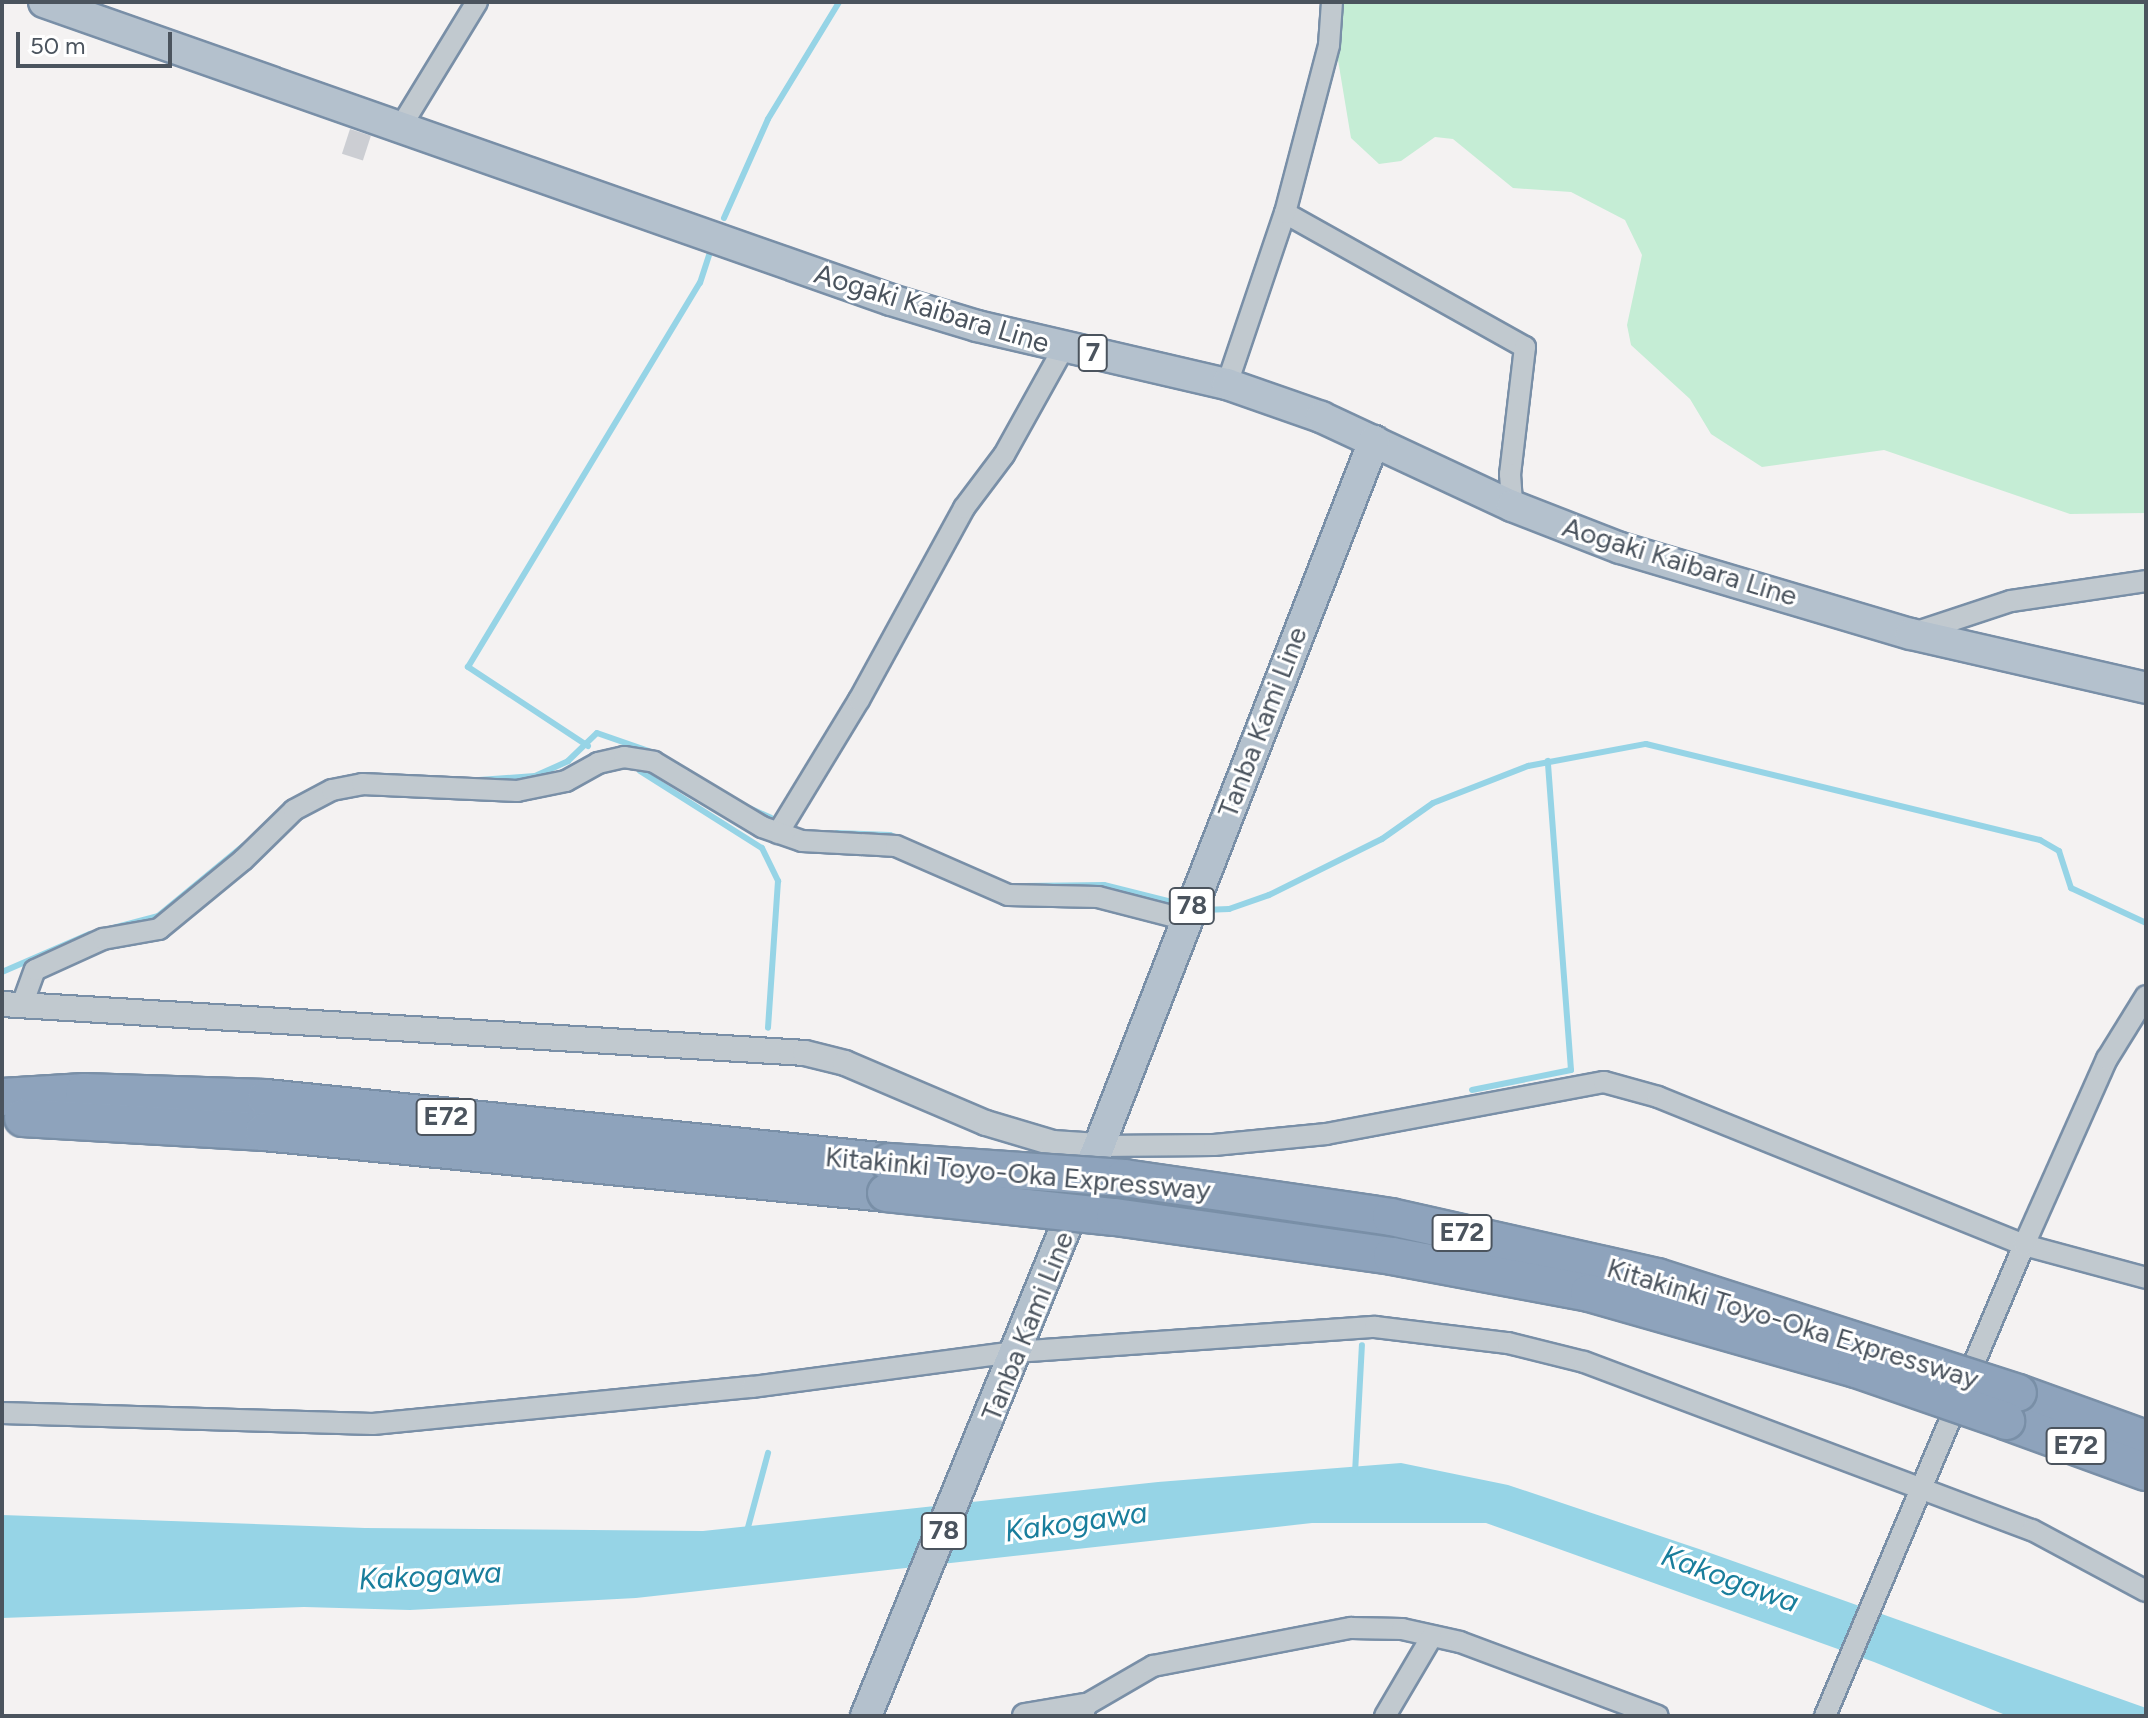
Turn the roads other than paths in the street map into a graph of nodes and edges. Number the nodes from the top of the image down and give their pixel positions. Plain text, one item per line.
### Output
1 (44, 2) edge
2 (477, 2) edge
3 (1332, 2) edge
4 (400, 128) junction
5 (1285, 213) junction
6 (1064, 347) junction
7 (1227, 384) junction
8 (1374, 441) junction
9 (1512, 506) junction
10 (2146, 581) edge
11 (1911, 634) junction
12 (2146, 688) edge
13 (778, 833) junction
14 (1187, 920) junction
15 (2146, 996) edge
16 (12, 1004) edge
17 (2, 1097) edge
18 (2, 1118) edge
19 (1099, 1146) junction
20 (887, 1178) junction
21 (2024, 1245) junction
22 (2146, 1278) edge
23 (1012, 1361) junction
24 (2012, 1407) junction
25 (2, 1413) edge
26 (2146, 1439) edge
27 (2146, 1472) edge
28 (1915, 1495) junction
29 (2146, 1591) edge
30 (1431, 1638) junction
31 (872, 1704) edge
32 (1084, 1711) edge
33 (1025, 1716) edge
34 (1385, 1716) edge
35 (1658, 1716) edge
36 (1825, 1716) edge

1 - 4 main road, Aogaki Kaibara Line / 7
2 - 4 street
3 - 5 street
4 - 6 main road, Aogaki Kaibara Line / 7
5 - 7 street
5 - 9 street
6 - 7 main road, Aogaki Kaibara Line / 7
6 - 13 street
7 - 8 main road, Aogaki Kaibara Line / 7
8 - 9 main road, Aogaki Kaibara Line / 7
8 - 14 main road, Tanba Kami Line / 78
9 - 11 main road, Aogaki Kaibara Line / 7
10 - 11 street
11 - 12 main road, Aogaki Kaibara Line / 7
13 - 14 street
13 - 16 street
14 - 19 main road, Tanba Kami Line / 78
15 - 21 street
16 - 19 street
17 - 20 highway, Kitakinki Toyo-Oka Expressway / E72
18 - 20 highway, Kitakinki Toyo-Oka Expressway / E72
19 - 21 street
19 - 23 main road, Tanba Kami Line / 78
20 - 24 highway, Kitakinki Toyo-Oka Expressway / E72, bridge
21 - 22 street
21 - 28 street
23 - 25 street
23 - 28 street
23 - 31 main road, Tanba Kami Line / 78
24 - 26 highway, Kitakinki Toyo-Oka Expressway / E72
24 - 27 highway, Kitakinki Toyo-Oka Expressway / E72
28 - 29 street
28 - 36 street
30 - 32 street
30 - 34 street
30 - 35 street
32 - 33 street

